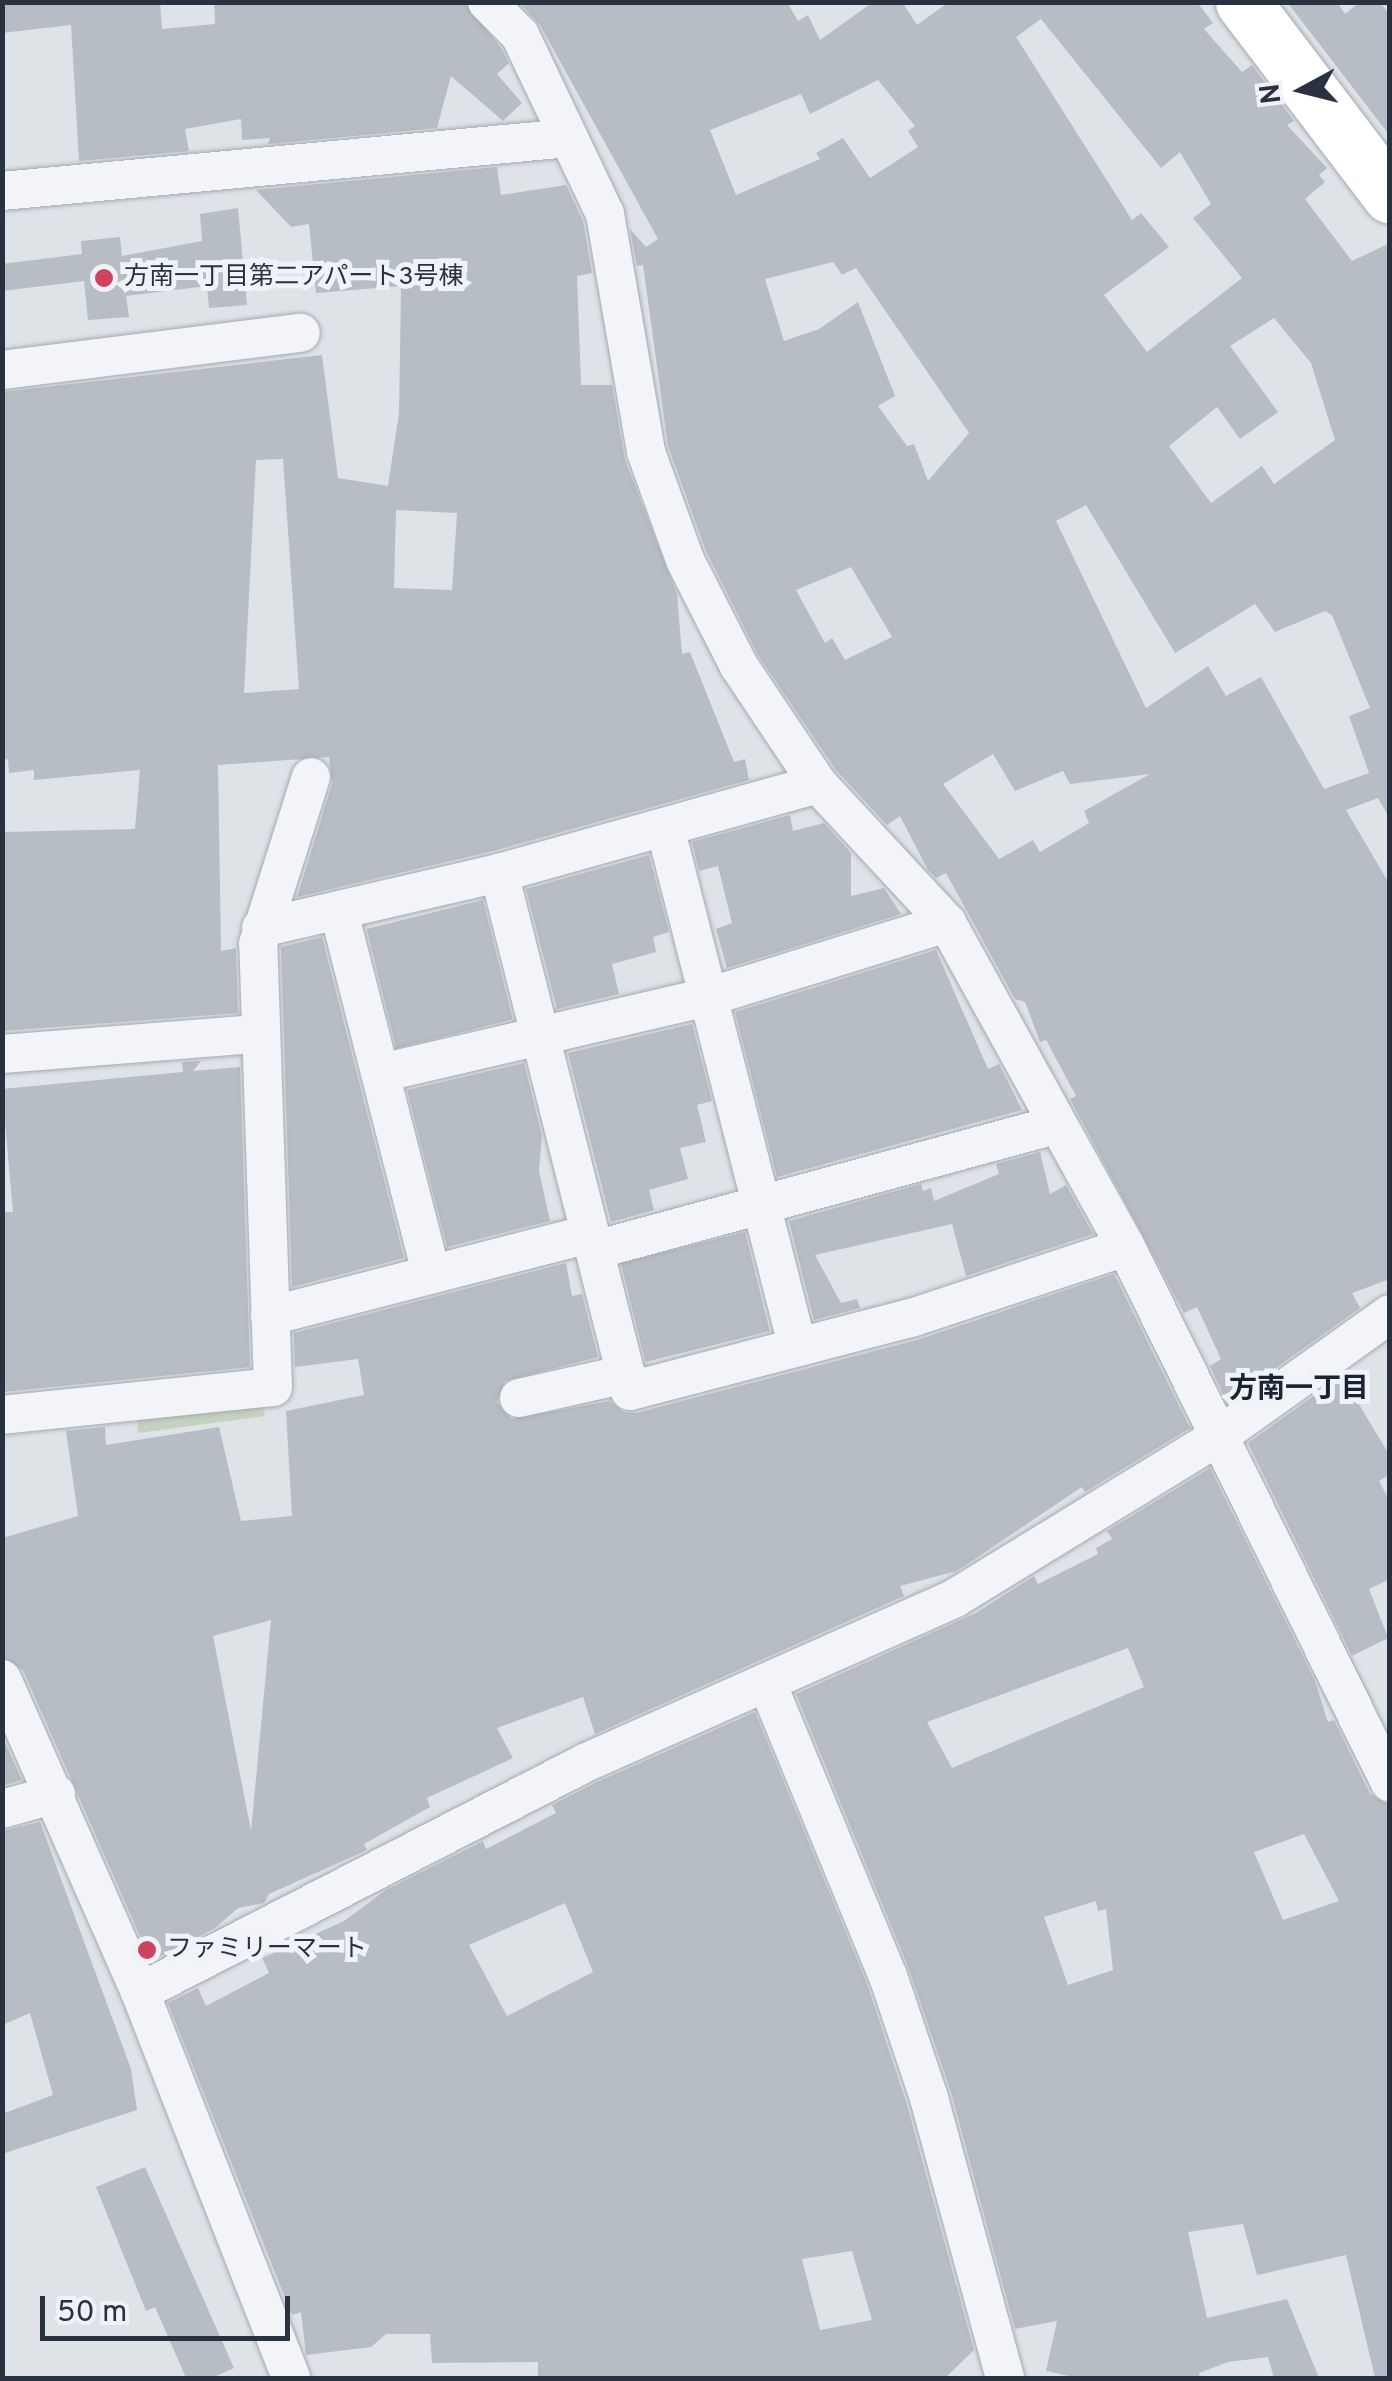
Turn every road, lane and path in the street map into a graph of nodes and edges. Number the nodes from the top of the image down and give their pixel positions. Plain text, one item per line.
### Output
1 (487, 2) edge
2 (1243, 2) edge
3 (569, 138) junction
4 (2, 191) edge
5 (1390, 196) edge
6 (301, 333) dead end
7 (2, 370) edge
8 (311, 777) dead end
9 (818, 784) junction
10 (665, 827) junction
11 (499, 873) junction
12 (339, 912) junction
13 (947, 923) junction
14 (261, 928) junction
15 (708, 997) junction
16 (257, 1034) junction
17 (540, 1035) junction
18 (2, 1054) edge
19 (382, 1073) junction
20 (1054, 1125) junction
21 (762, 1205) junction
22 (593, 1242) junction
23 (1126, 1247) junction
24 (431, 1274) junction
25 (1390, 1314) edge
26 (270, 1316) junction
27 (798, 1345) junction
28 (626, 1374) junction
29 (518, 1398) dead end
30 (2, 1414) edge
31 (1218, 1436) junction
32 (2, 1680) edge
33 (768, 1682) junction
34 (1390, 1783) edge
35 (56, 1794) junction
36 (2, 1810) edge
37 (140, 1992) junction
38 (290, 2378) edge
39 (1005, 2378) edge

1 - 3 street
2 - 5 street
3 - 4 street
3 - 9 street
6 - 7 street
8 - 14 street
9 - 10 street
9 - 13 street
10 - 11 street
10 - 15 street
11 - 12 street
11 - 17 street
12 - 14 street
12 - 19 street
13 - 15 street
13 - 20 street
14 - 16 street
15 - 17 street
15 - 21 street
16 - 18 street
16 - 26 street
17 - 19 street
17 - 22 street
19 - 24 street
20 - 21 street
20 - 23 street
21 - 22 street
21 - 27 street
22 - 24 street
22 - 28 street
23 - 27 street
23 - 31 street
24 - 26 street
25 - 31 street
26 - 30 street
27 - 28 street
28 - 29 street
31 - 33 street
31 - 34 street
32 - 35 street
33 - 37 street
33 - 39 street
35 - 36 street
35 - 37 street
37 - 38 street

